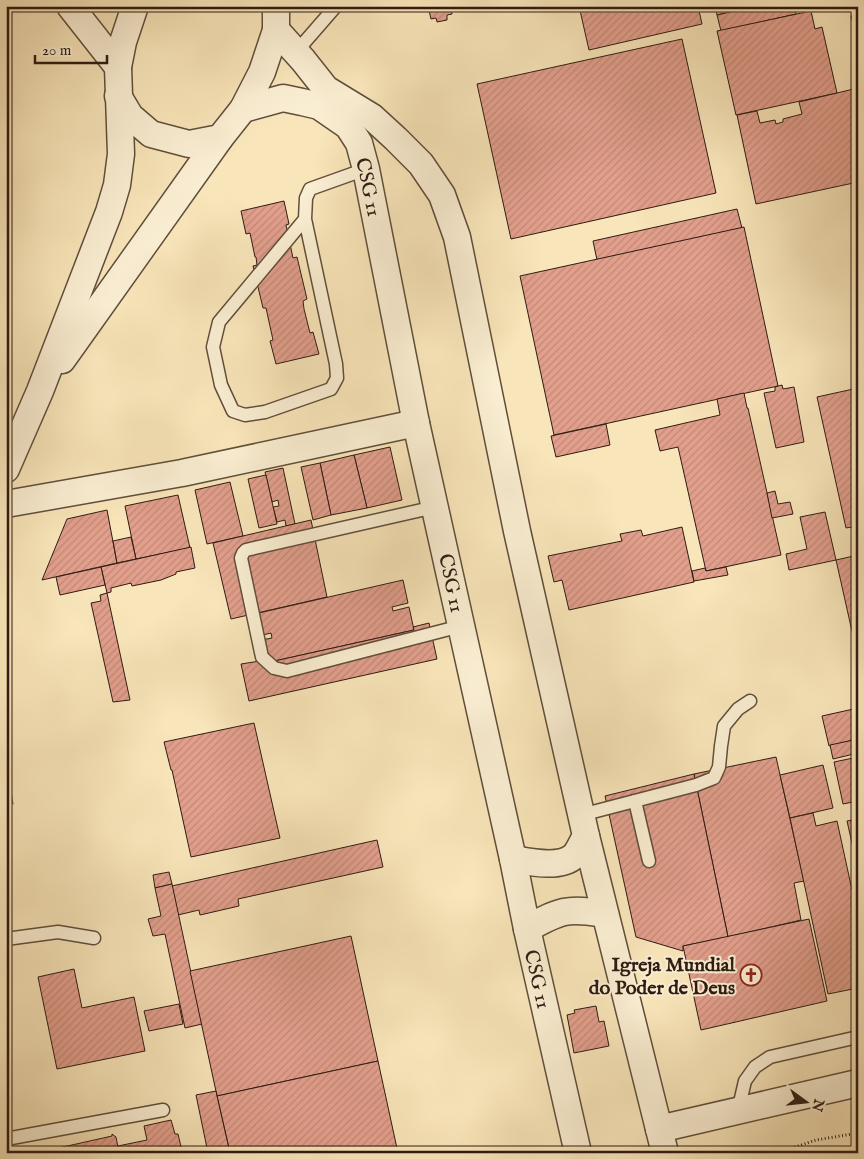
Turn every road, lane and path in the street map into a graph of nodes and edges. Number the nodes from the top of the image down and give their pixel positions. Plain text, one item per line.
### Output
1 (70, 6) edge
2 (135, 6) edge
3 (336, 6) edge
4 (276, 18) edge
5 (296, 52) junction
6 (118, 67) junction
7 (118, 96) junction
8 (243, 109) junction
9 (220, 138) junction
10 (366, 170) junction
11 (304, 219) junction
12 (40, 391) junction
13 (416, 423) junction
14 (6, 470) edge
15 (6, 504) edge
16 (435, 507) junction
17 (461, 626) junction
18 (750, 702) dead end
19 (635, 801) junction
20 (583, 825) junction
21 (513, 859) junction
22 (649, 861) dead end
23 (605, 914) junction
24 (527, 929) junction
25 (94, 938) dead end
26 (6, 939) edge
27 (858, 1037) edge
28 (858, 1083) edge
29 (163, 1110) dead end
30 (738, 1110) junction
31 (858, 1133) edge
32 (6, 1139) edge
33 (662, 1141) edge
34 (578, 1153) edge
35 (778, 1153) edge

1 - 6 street
2 - 6 street
3 - 5 lane
4 - 5 street
4 - 8 street
5 - 20 street
6 - 7 street
7 - 9 street
7 - 12 street
8 - 9 street
8 - 10 street, CSG 11
9 - 12 street
10 - 11 lane
10 - 13 street, CSG 11
11 - 11 lane
12 - 14 street
13 - 15 street
13 - 16 street, CSG 11
16 - 17 street, CSG 11
16 - 17 lane
17 - 21 street, CSG 11
18 - 19 lane
19 - 20 lane
19 - 22 lane
20 - 21 street
20 - 23 street
21 - 24 street, CSG 11
23 - 24 street
23 - 33 street
24 - 34 street, CSG 11
25 - 26 lane
27 - 30 lane
28 - 30 street
29 - 32 lane
30 - 33 street
31 - 35 path

